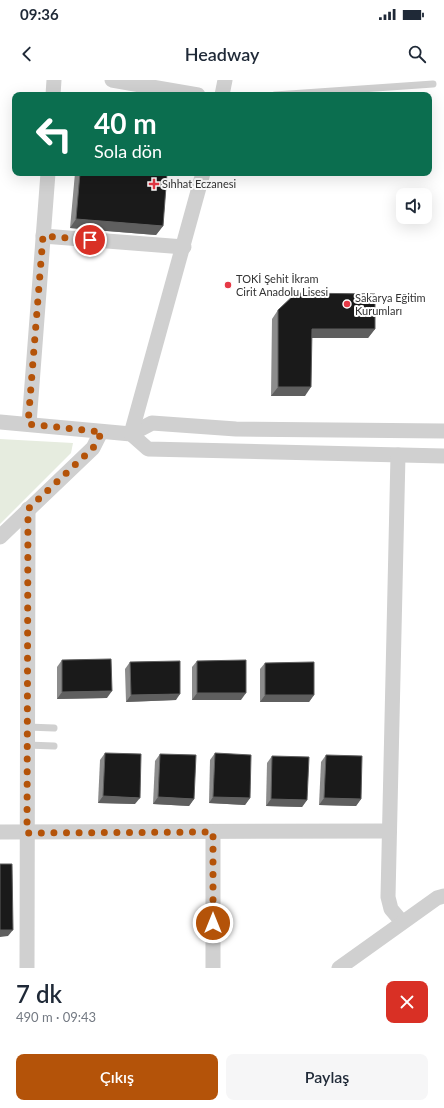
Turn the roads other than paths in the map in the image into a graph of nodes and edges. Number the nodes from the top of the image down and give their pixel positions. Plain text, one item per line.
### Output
1 (54, 80) edge
2 (112, 80) edge
3 (225, 80) edge
4 (433, 84) dead end
5 (53, 92) edge
6 (181, 92) edge
7 (223, 92) edge
8 (318, 92) edge
9 (48, 176) edge
10 (202, 176) edge
11 (43, 236) junction
12 (184, 247) junction
13 (0, 422) edge
14 (28, 424) junction
15 (444, 431) edge
16 (102, 432) junction
17 (131, 434) junction
18 (398, 455) junction
19 (444, 456) edge
20 (28, 509) junction
21 (0, 537) edge
22 (27, 727) junction
23 (54, 728) dead end
24 (27, 745) junction
25 (54, 746) dead end
26 (389, 831) junction
27 (0, 832) edge
28 (213, 832) junction
29 (27, 833) junction
30 (444, 896) edge
31 (402, 922) junction
32 (27, 968) edge
33 (213, 968) edge
34 (339, 968) edge

1 - 5 street
2 - 6 street
3 - 7 street
4 - 8 lane
9 - 11 street
10 - 12 street
11 - 12 street
11 - 14 street
12 - 17 street
13 - 14 street
14 - 16 street
15 - 17 street
16 - 17 street
16 - 20 street
17 - 18 street
18 - 19 street
18 - 26 street
20 - 21 street
20 - 22 street
22 - 23 lane
22 - 24 street
24 - 25 lane
24 - 29 street
26 - 28 street
26 - 31 street
27 - 29 street
28 - 29 street
28 - 33 street
29 - 32 street
30 - 31 street
31 - 34 street

